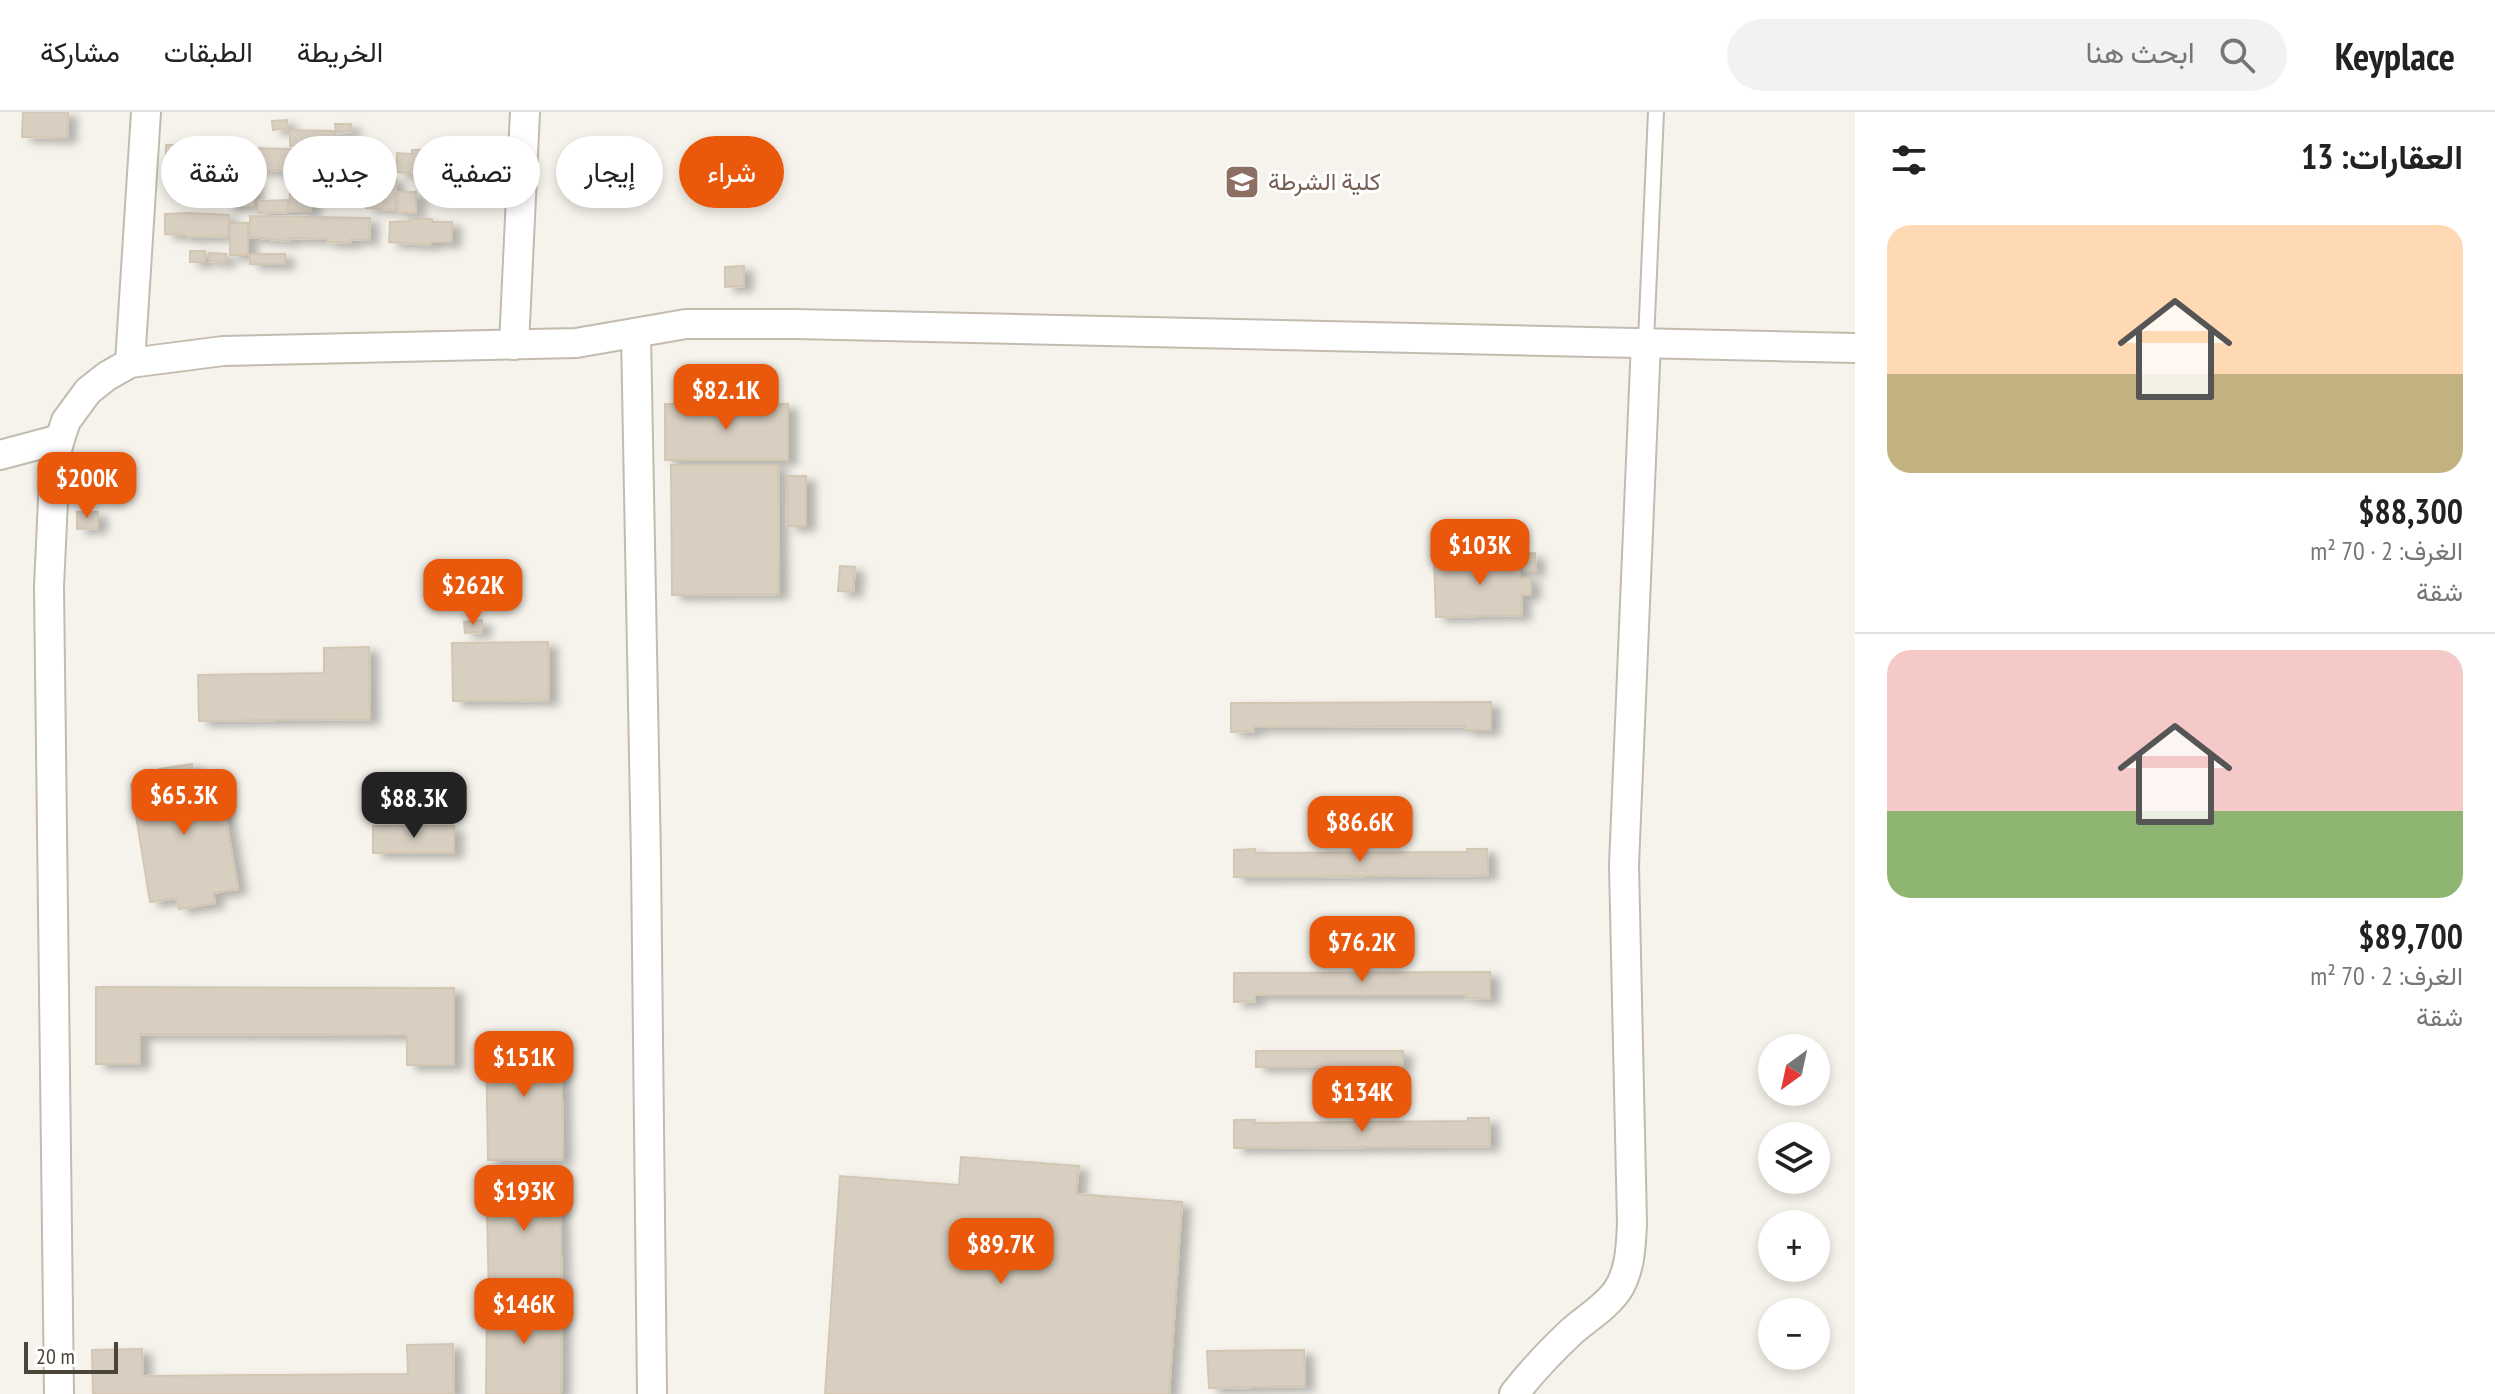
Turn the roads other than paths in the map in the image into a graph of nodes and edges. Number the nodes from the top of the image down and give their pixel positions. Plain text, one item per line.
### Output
1 (146, 112) edge
2 (525, 112) edge
3 (1656, 112) edge
4 (636, 334) junction
5 (1646, 341) junction
6 (514, 345) junction
7 (1855, 348) edge
8 (130, 363) junction
9 (60, 439) junction
10 (0, 455) edge
11 (59, 1394) edge
12 (652, 1394) edge
13 (1514, 1394) edge

1 - 8 street
2 - 6 street
3 - 5 lane
4 - 5 street
4 - 6 street
4 - 12 street
5 - 7 street
5 - 13 street
6 - 8 street
8 - 9 street
9 - 10 street
9 - 11 street

